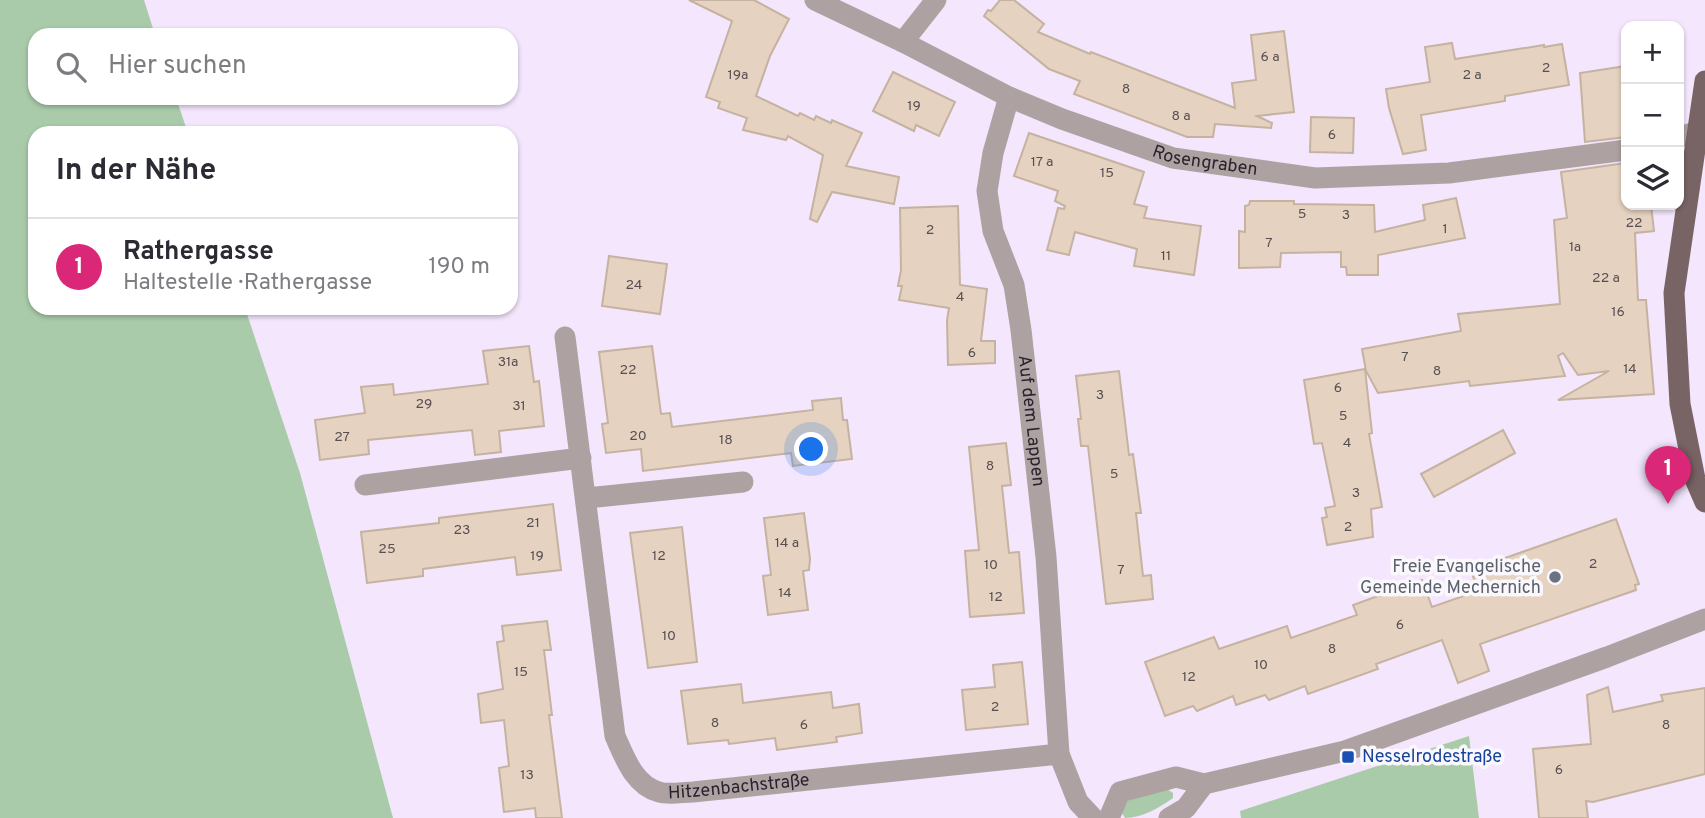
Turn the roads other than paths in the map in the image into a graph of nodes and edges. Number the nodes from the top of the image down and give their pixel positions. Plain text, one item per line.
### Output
1 (815, 0) edge
2 (936, 0) edge
3 (903, 42) junction
4 (1705, 81) edge
5 (1009, 97) junction
6 (1693, 132) edge
7 (1621, 151) edge
8 (565, 337) dead end
9 (581, 458) junction
10 (743, 482) dead end
11 (365, 485) dead end
12 (587, 498) junction
13 (1705, 502) edge
14 (1705, 619) edge
15 (1059, 754) junction
16 (1204, 784) junction
17 (1093, 818) edge
18 (1109, 818) edge
19 (1169, 818) edge

1 - 3 street, Rosengraben
2 - 3 street
3 - 5 street, Rosengraben
4 - 6 main road
5 - 7 street, Rosengraben
5 - 15 street, Auf dem Lappen
6 - 13 main road
8 - 9 street, Hitzenbachstraße
9 - 11 street
9 - 12 street, Hitzenbachstraße
10 - 12 street
12 - 15 street, Hitzenbachstraße
14 - 16 street
15 - 17 street
16 - 18 street
16 - 19 street

